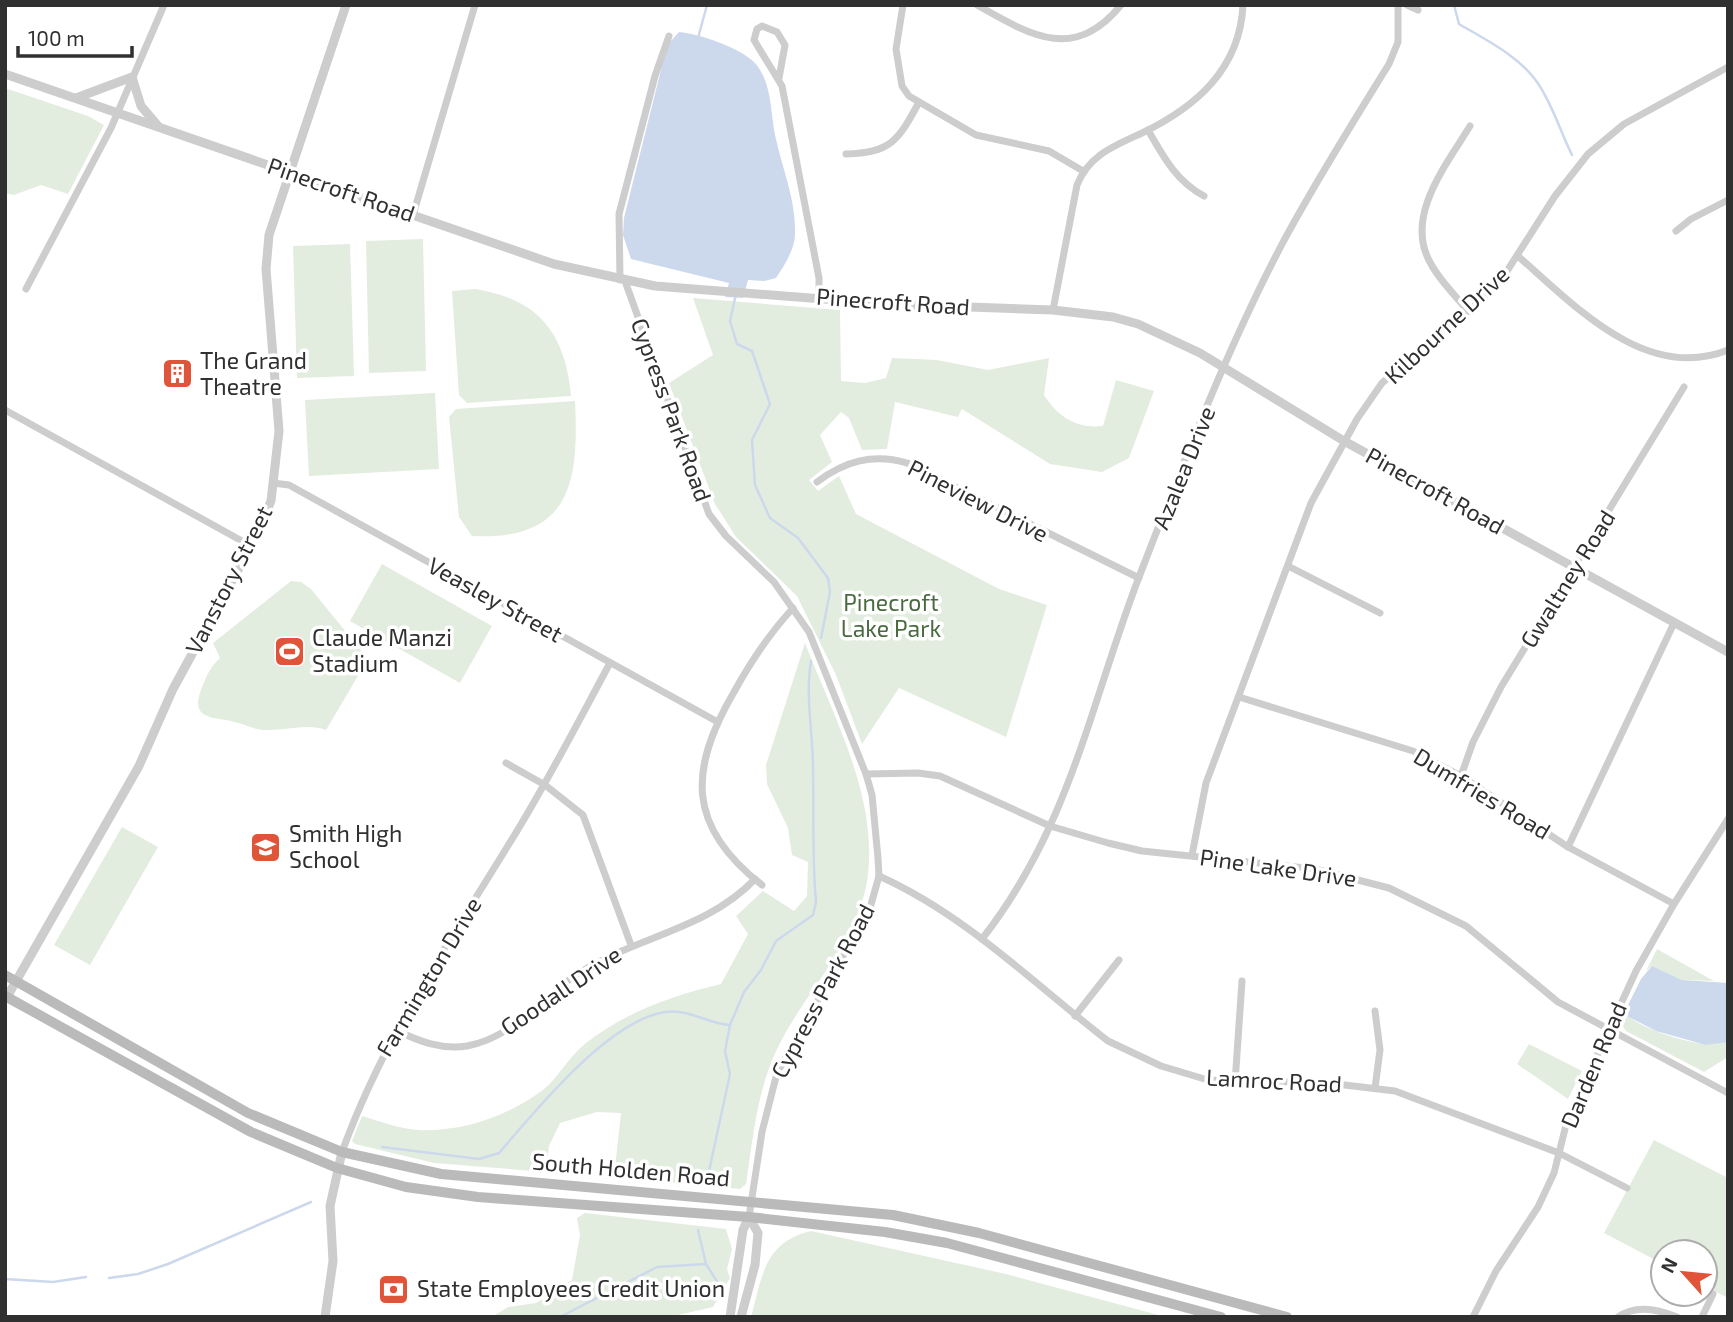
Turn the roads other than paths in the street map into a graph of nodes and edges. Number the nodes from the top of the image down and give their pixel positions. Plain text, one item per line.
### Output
1 (164, 5) edge
2 (346, 5) edge
3 (475, 5) edge
4 (903, 5) edge
5 (977, 5) edge
6 (1121, 5) edge
7 (1243, 5) edge
8 (1398, 5) edge
9 (1407, 5) edge
10 (1418, 10) dead end
11 (669, 36) dead end
12 (1728, 67) edge
13 (5, 74) edge
14 (132, 76) junction
15 (779, 78) junction
16 (76, 98) junction
17 (918, 104) junction
18 (117, 113) junction
19 (1470, 126) dead end
20 (159, 128) junction
21 (1148, 130) junction
22 (846, 154) dead end
23 (1083, 171) junction
24 (288, 172) junction
25 (1204, 196) dead end
26 (1728, 200) edge
27 (413, 215) junction
28 (1676, 231) dead end
29 (1519, 257) junction
30 (623, 280) junction
31 (26, 289) dead end
32 (819, 298) junction
33 (1053, 310) junction
34 (1468, 311) junction
35 (1728, 350) edge
36 (1224, 369) junction
37 (1684, 387) dead end
38 (5, 410) edge
39 (1344, 441) junction
40 (817, 482) dead end
41 (273, 484) junction
42 (251, 546) junction
43 (1287, 566) junction
44 (1575, 569) junction
45 (1139, 578) junction
46 (793, 608) junction
47 (1380, 613) dead end
48 (1674, 623) junction
49 (1728, 652) edge
50 (610, 663) junction
51 (1238, 696) junction
52 (716, 721) junction
53 (506, 763) dead end
54 (866, 774) junction
55 (1461, 776) junction
56 (545, 785) junction
57 (1728, 819) edge
58 (1050, 826) junction
59 (1568, 846) junction
60 (1192, 855) junction
61 (878, 876) junction
62 (755, 879) junction
63 (762, 885) dead end
64 (1674, 904) junction
65 (982, 939) junction
66 (631, 945) junction
67 (1119, 960) dead end
68 (5, 975) edge
69 (1242, 981) dead end
70 (16, 982) junction
71 (6, 996) edge
72 (1375, 1011) dead end
73 (1076, 1016) junction
74 (395, 1030) junction
75 (1608, 1031) junction
76 (1235, 1083) junction
77 (1375, 1088) junction
78 (1728, 1093) edge
79 (342, 1152) junction
80 (1559, 1153) junction
81 (337, 1168) junction
82 (1627, 1188) dead end
83 (751, 1202) junction
84 (749, 1217) junction
85 (325, 1317) edge
86 (730, 1317) edge
87 (741, 1317) edge
88 (1221, 1317) edge
89 (1287, 1317) edge
90 (1473, 1317) edge
91 (1618, 1317) edge
92 (1676, 1317) edge

1 - 14 street
2 - 24 street, Vanstory Street
3 - 27 street
4 - 17 street
5 - 6 street
7 - 21 street
8 - 36 street, Azalea Drive
9 - 10 street
11 - 30 street, Cypress Park Road
12 - 29 street, Kilbourne Drive
13 - 16 street, Pinecroft Road
14 - 16 street
14 - 18 street
14 - 20 street
15 - 15 street
15 - 32 street
16 - 18 street, Pinecroft Road
17 - 22 street
17 - 23 street
18 - 20 street, Pinecroft Road
18 - 31 street
19 - 34 street
20 - 24 street, Pinecroft Road
21 - 23 street
21 - 25 street
23 - 33 street
24 - 27 street, Pinecroft Road
24 - 41 street, Vanstory Street
26 - 28 street
27 - 30 street, Pinecroft Road
29 - 34 street, Kilbourne Drive
29 - 35 street
30 - 32 street, Pinecroft Road
30 - 46 street, Cypress Park Road
32 - 33 street, Pinecroft Road
33 - 36 street, Pinecroft Road
34 - 39 street, Kilbourne Drive
36 - 39 street, Pinecroft Road
36 - 45 street, Azalea Drive
37 - 44 street, Gwaltney Road
38 - 42 street
39 - 43 street, Kilbourne Drive
39 - 44 street, Pinecroft Road
40 - 45 street, Pineview Drive
41 - 42 street, Vanstory Street
41 - 50 street, Veasley Street
42 - 70 street, Vanstory Street
43 - 47 street
43 - 51 street, Kilbourne Drive
44 - 48 street, Pinecroft Road
44 - 55 street, Gwaltney Road
45 - 58 street, Azalea Drive
46 - 52 street
46 - 54 street, Cypress Park Road
48 - 49 street, Pinecroft Road
48 - 59 street
50 - 52 street, Veasley Street
50 - 56 street, Farmington Drive
51 - 55 street, Dumfries Road
51 - 60 street, Kilbourne Drive
52 - 62 street
53 - 56 street
54 - 58 street, Pine Lake Drive
54 - 61 street, Cypress Park Road
55 - 59 street, Dumfries Road
56 - 66 street
56 - 74 street, Farmington Drive
57 - 64 street, Darden Road
58 - 60 street, Pine Lake Drive
58 - 65 street, Azalea Drive
59 - 64 street, Dumfries Road
60 - 75 street, Pine Lake Drive
61 - 65 street, Lamroc Road
61 - 83 street, Cypress Park Road
62 - 63 street
62 - 66 street, Goodall Drive
64 - 75 street, Darden Road
65 - 73 street, Lamroc Road
66 - 74 street, Goodall Drive
67 - 73 street
68 - 70 main road, South Holden Road
69 - 76 street
70 - 71 street, Vanstory Street
70 - 79 main road, South Holden Road
71 - 81 main road, South Holden Road
72 - 77 street
73 - 76 street, Lamroc Road
74 - 79 street, Farmington Drive
75 - 78 street, Pine Lake Drive
75 - 80 street, Darden Road
76 - 77 street, Lamroc Road
77 - 80 street, Lamroc Road
79 - 81 street, Farmington Drive
79 - 83 main road, South Holden Road
80 - 82 street, Lamroc Road
80 - 90 street, Darden Road
81 - 84 main road, South Holden Road
81 - 85 street, Farmington Drive
83 - 84 street, Cypress Park Road
83 - 89 main road, South Holden Road
84 - 86 street
84 - 87 street
84 - 88 main road, South Holden Road
91 - 92 street

